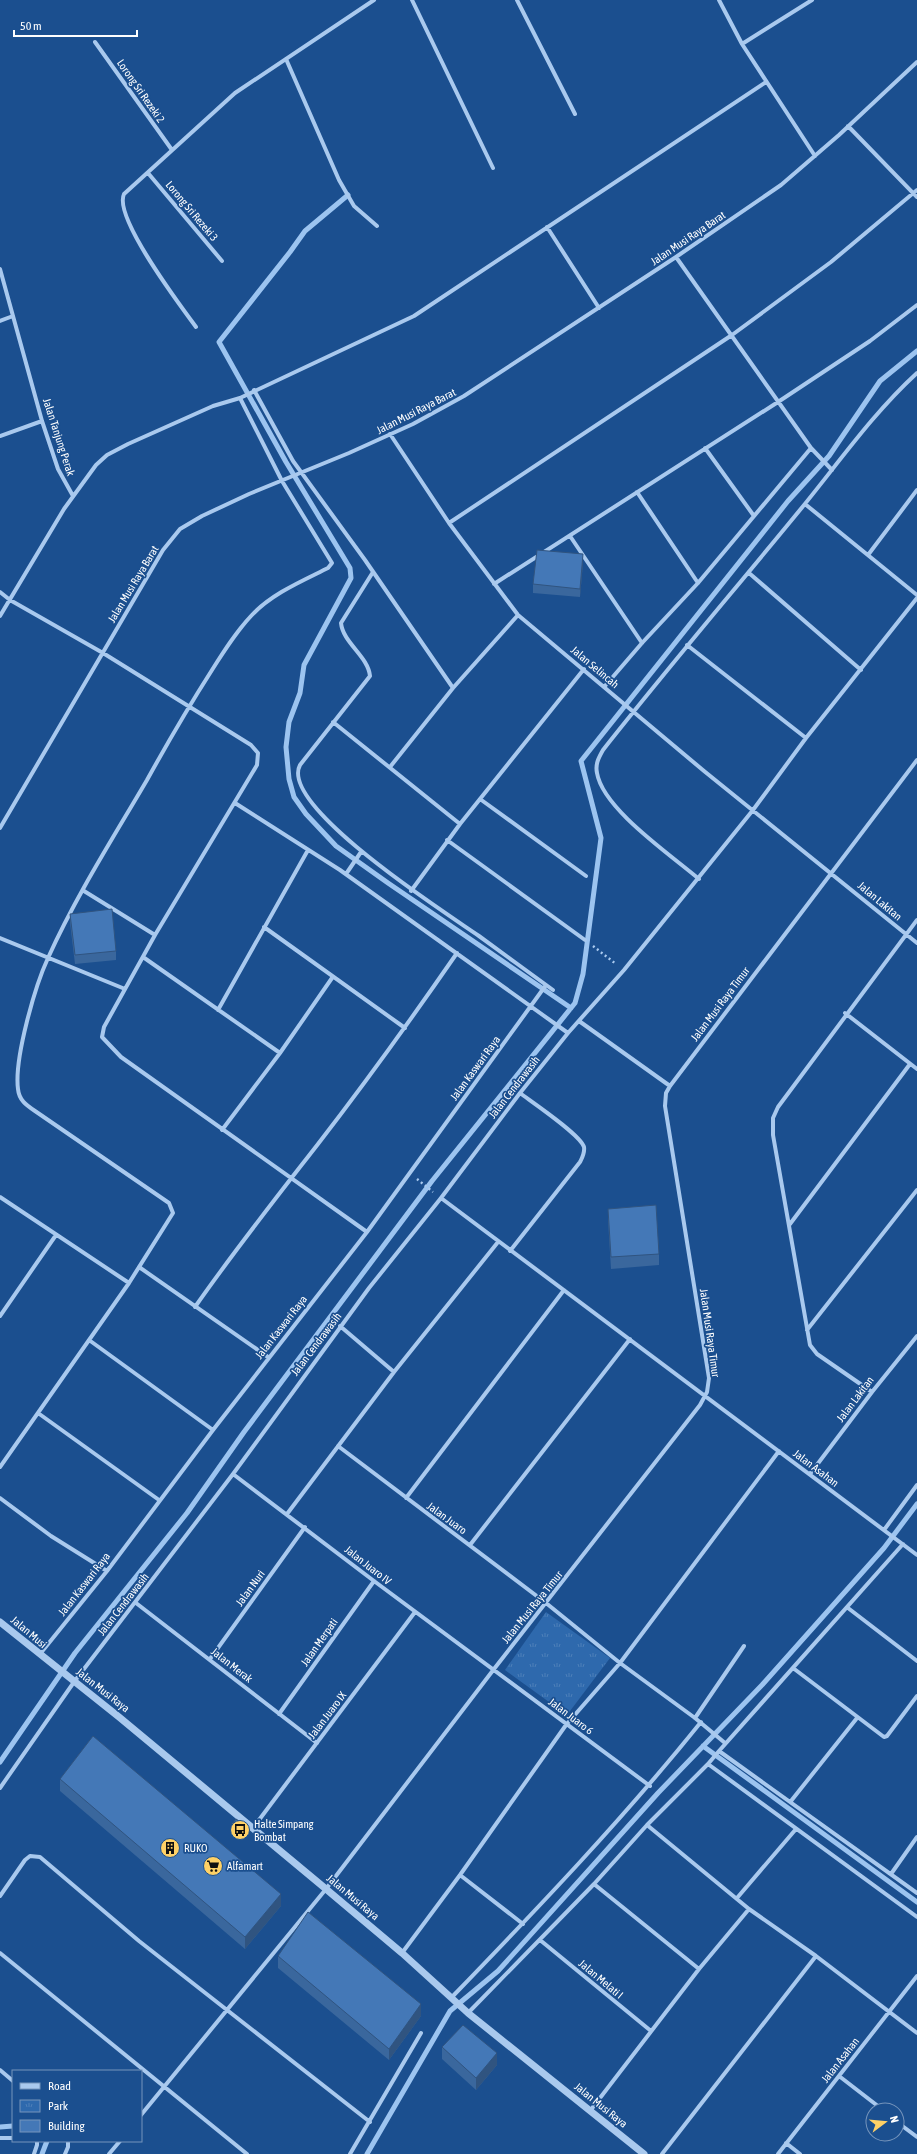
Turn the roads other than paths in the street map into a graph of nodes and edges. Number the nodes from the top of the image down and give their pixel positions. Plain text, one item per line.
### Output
1 (374, 0) edge
2 (412, 0) edge
3 (517, 0) edge
4 (719, 0) edge
5 (812, 0) edge
6 (95, 42) dead end
7 (742, 44) junction
8 (286, 59) junction
9 (917, 62) edge
10 (766, 82) junction
11 (575, 114) dead end
12 (848, 126) junction
13 (172, 150) junction
14 (815, 156) junction
15 (493, 168) dead end
16 (148, 173) junction
17 (916, 193) edge
18 (377, 226) dead end
19 (547, 227) junction
20 (676, 257) junction
21 (222, 261) dead end
22 (0, 269) edge
23 (917, 304) edge
24 (599, 308) junction
25 (13, 316) junction
26 (0, 321) edge
27 (196, 327) dead end
28 (732, 334) junction
29 (917, 372) edge
30 (252, 391) junction
31 (241, 397) junction
32 (778, 402) junction
33 (42, 421) junction
34 (390, 434) junction
35 (0, 436) edge
36 (705, 448) junction
37 (811, 448) junction
38 (832, 470) junction
39 (301, 473) junction
40 (284, 480) junction
41 (917, 490) edge
42 (637, 492) junction
43 (73, 496) junction
44 (805, 504) junction
45 (754, 516) junction
46 (449, 523) junction
47 (570, 536) junction
48 (868, 555) junction
49 (373, 572) junction
50 (749, 573) junction
51 (698, 583) junction
52 (494, 584) junction
53 (0, 592) edge
54 (917, 597) edge
55 (10, 600) junction
56 (518, 615) junction
57 (0, 616) edge
58 (642, 643) junction
59 (687, 644) junction
60 (103, 653) junction
61 (584, 669) junction
62 (861, 670) junction
63 (605, 686) junction
64 (452, 688) junction
65 (189, 706) junction
66 (634, 711) junction
67 (333, 722) junction
68 (806, 738) junction
69 (917, 760) edge
70 (390, 767) junction
71 (480, 799) junction
72 (235, 803) junction
73 (753, 810) junction
74 (460, 824) junction
75 (0, 828) edge
76 (447, 840) junction
77 (308, 850) junction
78 (360, 854) junction
79 (831, 872) junction
80 (346, 874) junction
81 (586, 876) dead end
82 (699, 879) junction
83 (84, 891) junction
84 (412, 891) junction
85 (917, 920) edge
86 (264, 927) junction
87 (906, 934) junction
88 (155, 935) junction
89 (0, 938) edge
90 (585, 940) dead end
91 (917, 943) edge
92 (457, 953) junction
93 (143, 957) junction
94 (48, 958) junction
95 (332, 978) junction
96 (546, 986) junction
97 (125, 989) junction
98 (553, 990) dead end
99 (530, 1006) junction
100 (218, 1010) junction
101 (846, 1013) junction
102 (579, 1021) junction
103 (405, 1028) junction
104 (568, 1033) junction
105 (280, 1053) junction
106 (910, 1064) junction
107 (917, 1069) edge
108 (670, 1086) junction
109 (520, 1093) junction
110 (222, 1130) junction
111 (291, 1178) junction
112 (917, 1190) edge
113 (0, 1197) edge
114 (441, 1198) junction
115 (790, 1224) junction
116 (366, 1232) junction
117 (56, 1235) junction
118 (498, 1242) junction
119 (510, 1251) junction
120 (139, 1267) junction
121 (129, 1283) junction
122 (564, 1290) junction
123 (195, 1307) junction
124 (0, 1316) edge
125 (340, 1326) junction
126 (807, 1330) junction
127 (917, 1336) edge
128 (630, 1339) junction
129 (89, 1340) junction
130 (268, 1358) junction
131 (394, 1372) junction
132 (872, 1392) junction
133 (705, 1395) junction
134 (38, 1413) junction
135 (213, 1430) junction
136 (338, 1446) junction
137 (779, 1451) junction
138 (0, 1467) edge
139 (233, 1474) junction
140 (810, 1474) junction
141 (917, 1485) edge
142 (0, 1498) edge
143 (406, 1498) junction
144 (159, 1500) junction
145 (287, 1514) junction
146 (305, 1527) junction
147 (884, 1530) junction
148 (901, 1543) junction
149 (470, 1545) junction
150 (917, 1555) edge
151 (107, 1571) junction
152 (374, 1581) junction
153 (136, 1603) junction
154 (546, 1603) junction
155 (848, 1608) junction
156 (415, 1612) junction
157 (0, 1622) edge
158 (744, 1646) dead end
159 (42, 1657) junction
160 (210, 1659) junction
161 (917, 1661) edge
162 (620, 1663) junction
163 (494, 1668) junction
164 (793, 1668) junction
165 (72, 1680) junction
166 (917, 1696) edge
167 (279, 1714) junction
168 (695, 1718) junction
169 (857, 1718) junction
170 (701, 1722) junction
171 (566, 1724) junction
172 (317, 1743) junction
173 (725, 1743) junction
174 (718, 1753) junction
175 (709, 1763) junction
176 (650, 1786) junction
177 (0, 1788) edge
178 (791, 1802) junction
179 (647, 1826) junction
180 (253, 1828) junction
181 (796, 1829) junction
182 (917, 1837) edge
183 (891, 1874) junction
184 (460, 1875) junction
185 (594, 1884) junction
186 (326, 1889) junction
187 (917, 1893) edge
188 (0, 1896) edge
189 (736, 1898) junction
190 (749, 1909) junction
191 (917, 1917) edge
192 (523, 1924) junction
193 (540, 1940) junction
194 (0, 1953) edge
195 (402, 1953) junction
196 (816, 1956) junction
197 (699, 1969) junction
198 (917, 1976) edge
199 (453, 1998) junction
200 (227, 2010) junction
201 (466, 2010) junction
202 (890, 2012) junction
203 (651, 2032) junction
204 (421, 2033) dead end
205 (917, 2033) edge
206 (0, 2070) edge
207 (839, 2076) junction
208 (12, 2080) edge
209 (165, 2085) junction
210 (872, 2102) edge
211 (590, 2111) junction
212 (142, 2114) edge
213 (370, 2122) junction
214 (905, 2128) edge
215 (917, 2137) edge
216 (0, 2138) edge
217 (12, 2138) edge
218 (37, 2142) edge
219 (68, 2142) edge
220 (119, 2142) edge
221 (786, 2143) junction
222 (242, 2152) edge
223 (639, 2153) edge
224 (34, 2154) edge
225 (65, 2154) edge
226 (110, 2154) edge
227 (247, 2154) edge
228 (350, 2154) edge
229 (662, 2154) edge
230 (778, 2154) edge
231 (800, 2154) edge

1 - 8 street
2 - 15 street
3 - 11 street
4 - 7 street
5 - 7 street
6 - 13 street, Lorong Sri Rezeki 2
7 - 10 street
8 - 13 street
8 - 18 street
9 - 12 street, Jalan Musi Raya Barat
10 - 14 street
10 - 19 street
12 - 14 street, Jalan Musi Raya Barat
12 - 17 street
13 - 16 street
14 - 20 street, Jalan Musi Raya Barat
16 - 21 street, Lorong Sri Rezeki 3
16 - 27 street
17 - 28 street
19 - 24 street
19 - 30 street
20 - 24 street, Jalan Musi Raya Barat
20 - 28 street
22 - 25 street, Jalan Tanjung Perak
23 - 32 street
24 - 34 street, Jalan Musi Raya Barat
25 - 26 street
25 - 33 street, Jalan Tanjung Perak
28 - 32 street
28 - 46 street
29 - 38 street
30 - 31 street
30 - 39 street
31 - 40 street
31 - 43 street
32 - 36 street
32 - 37 street
33 - 35 street
33 - 43 street, Jalan Tanjung Perak
34 - 39 street, Jalan Musi Raya Barat
34 - 46 street, Jalan Selincah
36 - 42 street
36 - 45 street
37 - 38 street
37 - 45 street
38 - 44 street
39 - 40 street, Jalan Musi Raya Barat
39 - 49 street
40 - 60 street, Jalan Musi Raya Barat
40 - 65 street
41 - 48 street
42 - 47 street
42 - 51 street
43 - 55 street
44 - 48 street
44 - 50 street
45 - 51 street
46 - 52 street, Jalan Selincah
47 - 52 street
47 - 58 street
48 - 54 street
49 - 64 street
49 - 67 street
50 - 59 street
50 - 62 street
51 - 58 street
52 - 56 street, Jalan Selincah
53 - 55 street
54 - 62 street, Jalan Cendrawasih
55 - 57 street
55 - 60 street
56 - 61 street, Jalan Selincah
56 - 64 street
58 - 63 street
59 - 66 street
59 - 68 street
60 - 65 street
60 - 75 street, Jalan Musi Raya Barat
61 - 63 street, Jalan Selincah
61 - 71 street
62 - 68 street, Jalan Cendrawasih
63 - 66 street, Jalan Selincah
64 - 70 street
65 - 72 street
65 - 83 street
66 - 73 street, Jalan Selincah
66 - 82 street
67 - 70 street
67 - 78 street
68 - 73 street, Jalan Cendrawasih
69 - 79 street, Jalan Musi Raya Timur
70 - 74 street
71 - 74 street
71 - 81 street
72 - 77 street
72 - 88 street
73 - 79 street, Jalan Selincah
73 - 82 street, Jalan Cendrawasih
74 - 76 street
76 - 84 street
76 - 90 street
77 - 80 street
77 - 86 street
78 - 80 street
78 - 84 street
79 - 87 street, Jalan Lakitan
79 - 108 street, Jalan Musi Raya Timur
80 - 92 street
82 - 102 street, Jalan Cendrawasih
83 - 88 street
83 - 94 street
84 - 96 street
85 - 87 street
86 - 95 street
86 - 100 street
87 - 91 street, Jalan Lakitan
87 - 101 street
88 - 93 street
89 - 94 street
92 - 99 street
92 - 103 street
93 - 97 street
93 - 100 street
94 - 97 street
94 - 120 street
95 - 103 street
95 - 105 street
96 - 98 street
96 - 99 street, Jalan Kaswari Raya
97 - 110 street
99 - 104 street
99 - 116 street, Jalan Kaswari Raya
100 - 105 street
101 - 106 street
101 - 115 street
102 - 104 street, Jalan Cendrawasih
102 - 108 street
103 - 111 street
104 - 109 street, Jalan Cendrawasih
105 - 110 street
106 - 107 street
106 - 115 street
108 - 133 street, Jalan Musi Raya Timur
109 - 114 street, Jalan Cendrawasih
109 - 119 street
110 - 111 street
111 - 116 street
111 - 123 street
112 - 126 street
113 - 117 street
114 - 118 street, Jalan Asahan
114 - 125 street, Jalan Cendrawasih
115 - 126 street
116 - 130 street, Jalan Kaswari Raya
117 - 121 street
117 - 124 street
118 - 119 street, Jalan Asahan
118 - 131 street
119 - 122 street, Jalan Asahan
120 - 121 street
120 - 123 street
121 - 129 street
122 - 128 street, Jalan Asahan
122 - 143 street
123 - 130 street
125 - 131 street
125 - 139 street, Jalan Cendrawasih
126 - 132 street
127 - 132 street, Jalan Lakitan
128 - 133 street, Jalan Asahan
128 - 149 street
129 - 134 street
129 - 135 street
130 - 135 street, Jalan Kaswari Raya
131 - 136 street
132 - 140 street, Jalan Lakitan
133 - 137 street, Jalan Asahan
133 - 154 street, Jalan Musi Raya Timur
134 - 138 street
134 - 144 street
135 - 144 street, Jalan Kaswari Raya
136 - 143 street, Jalan Juaro
136 - 145 street
137 - 140 street, Jalan Asahan
137 - 162 street
139 - 145 street, Jalan Juaro IV
139 - 153 street, Jalan Cendrawasih
140 - 147 street, Jalan Asahan
141 - 147 street
142 - 151 street
143 - 149 street, Jalan Juaro
144 - 151 street, Jalan Kaswari Raya
145 - 146 street, Jalan Juaro IV
146 - 152 street, Jalan Juaro IV
146 - 160 street, Jalan Nuri
147 - 148 street, Jalan Asahan
148 - 150 street, Jalan Asahan
148 - 155 street
149 - 154 street, Jalan Juaro
151 - 159 street, Jalan Kaswari Raya
152 - 156 street, Jalan Juaro IV
152 - 167 street, Jalan Merpati
153 - 160 street, Jalan Merak
153 - 165 street, Jalan Cendrawasih
154 - 162 street, Jalan Juaro
154 - 163 street, Jalan Musi Raya Timur
155 - 161 street
155 - 164 street
156 - 163 street, Jalan Juaro IV
156 - 172 street, Jalan Juaro IX
157 - 159 street, Jalan Musi
158 - 168 street
159 - 165 street, Jalan Musi Raya
160 - 167 street, Jalan Merak
162 - 168 street, Jalan Juaro
162 - 171 street
163 - 171 street, Jalan Juaro 6
163 - 186 street, Jalan Musi Raya Timur
164 - 169 street
164 - 173 street
165 - 177 street, Jalan Cendrawasih
165 - 180 street, Jalan Musi Raya
166 - 169 street
167 - 172 street, Jalan Merak
168 - 170 street, Jalan Juaro
169 - 178 street
170 - 173 street, Jalan Juaro
170 - 176 street
171 - 176 street, Jalan Juaro 6
171 - 184 street
172 - 180 street, Jalan Juaro IX
173 - 174 street
174 - 175 street
174 - 178 street
175 - 179 street
175 - 181 street
176 - 192 street
178 - 183 street
179 - 185 street
179 - 189 street
180 - 186 street, Jalan Musi Raya
181 - 189 street
181 - 191 street
182 - 183 street
183 - 187 street
184 - 192 street
184 - 195 street
185 - 193 street
185 - 197 street
186 - 195 street, Jalan Musi Raya
186 - 200 street, Jalan Musi Raya Timur
188 - 200 street
189 - 190 street
190 - 196 street
190 - 197 street
192 - 199 street
193 - 201 street
193 - 203 street, Jalan Melati I
194 - 209 street
195 - 199 street, Jalan Musi Raya
196 - 202 street
196 - 229 street
197 - 203 street
198 - 202 street, Jalan Asahan
199 - 201 street, Jalan Musi Raya
200 - 209 street, Jalan Musi Raya Timur
200 - 213 street
201 - 211 street, Jalan Musi Raya
202 - 205 street
202 - 207 street, Jalan Asahan
203 - 211 street
204 - 213 street
206 - 208 street
207 - 210 street
207 - 221 street, Jalan Asahan
209 - 212 street, Jalan Musi Raya Timur
209 - 222 street
211 - 223 street, Jalan Musi Raya
213 - 228 street
214 - 215 street
216 - 217 street
218 - 224 street
219 - 225 street
220 - 226 street
221 - 230 street, Jalan Asahan
221 - 231 street
222 - 227 street

